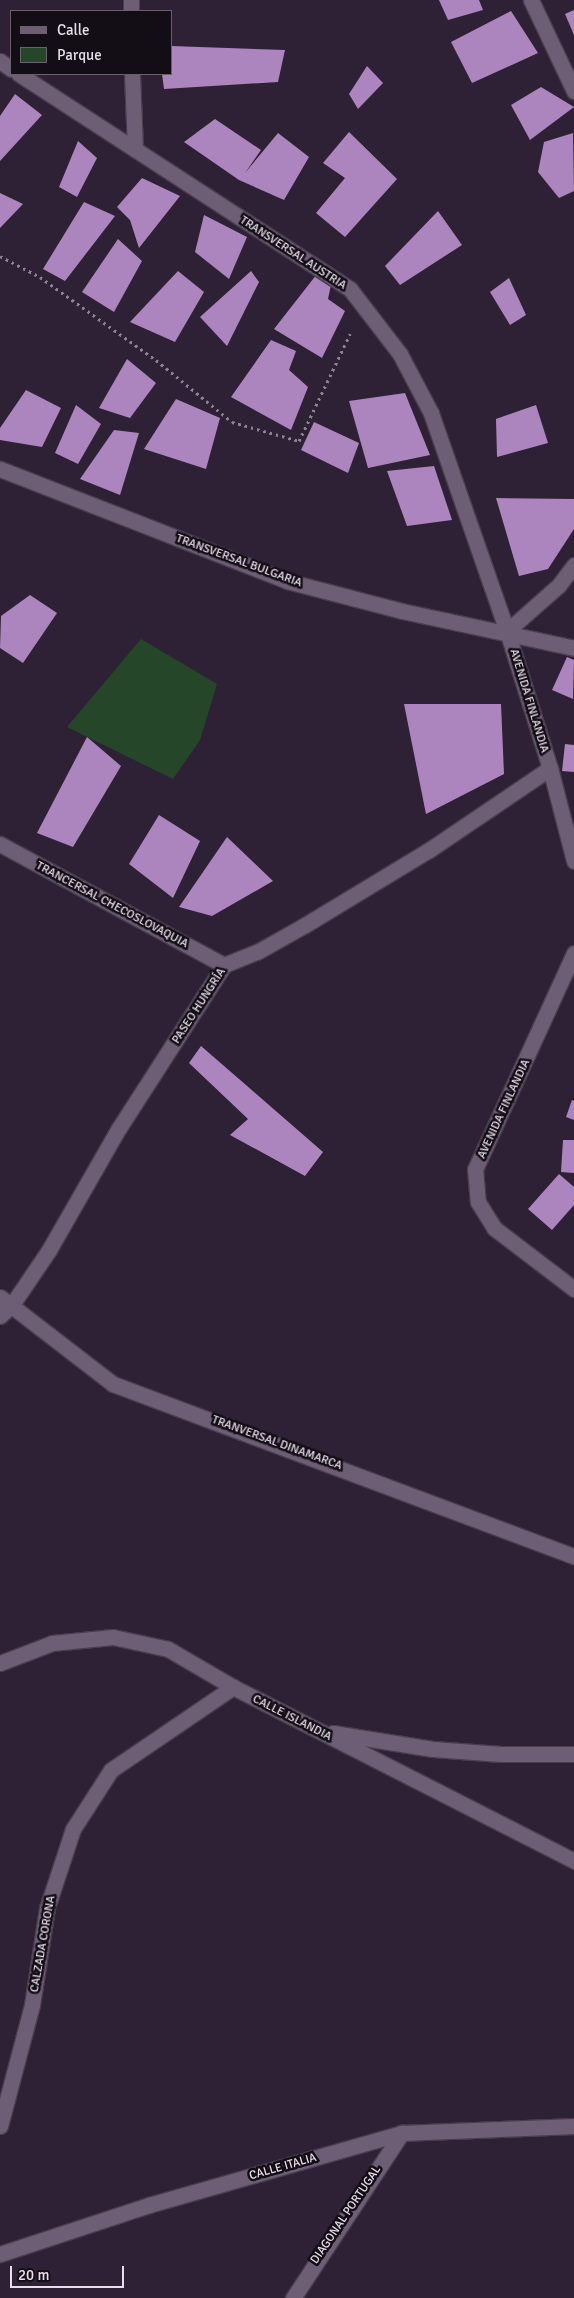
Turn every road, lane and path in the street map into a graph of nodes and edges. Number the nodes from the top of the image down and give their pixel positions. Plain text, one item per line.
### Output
1 (531, 0) edge
2 (21, 75) edge
3 (132, 75) edge
4 (574, 91) edge
5 (135, 149) junction
6 (0, 256) edge
7 (363, 306) junction
8 (0, 469) edge
9 (574, 565) edge
10 (507, 632) junction
11 (574, 648) edge
12 (550, 768) junction
13 (0, 844) edge
14 (574, 861) edge
15 (574, 953) edge
16 (224, 965) junction
17 (574, 1289) edge
18 (4, 1306) edge
19 (574, 1556) edge
20 (0, 1663) edge
21 (233, 1687) junction
22 (317, 1731) junction
23 (574, 1754) edge
24 (574, 1861) edge
25 (0, 2126) edge
26 (574, 2126) edge
27 (402, 2133) junction
28 (0, 2254) edge
29 (293, 2298) edge

1 - 4 street
2 - 5 street, TRANSVERSAL AUSTRIA
3 - 5 street
5 - 7 street, TRANSVERSAL AUSTRIA
6 - 7 path
7 - 10 street, TRANSVERSAL AUSTRIA
8 - 10 street, TRANSVERSAL BULGARIA
9 - 10 street
10 - 11 street, TRANSVERSAL BULGARIA
10 - 12 street, AVENIDA FINLANDIA
12 - 14 street, AVENIDA FINLANDIA
12 - 16 street, PASEO HUNGRÍA
13 - 16 street, TRANCERSAL CHECOSLOVAQUIA
15 - 17 street, AVENIDA FINLANDIA
16 - 18 street, PASEO HUNGRÍA
18 - 19 street, TRANVERSAL DINAMARCA
20 - 21 street, CALLE ISLANDIA
21 - 22 street, CALLE ISLANDIA
21 - 25 street, CALZADA CORONA
22 - 23 street
22 - 24 street, CALLE ISLANDIA
26 - 27 street, CALLE ITALIA
27 - 28 street, CALLE ITALIA
27 - 29 street, DIAGONAL PORTUGAL

